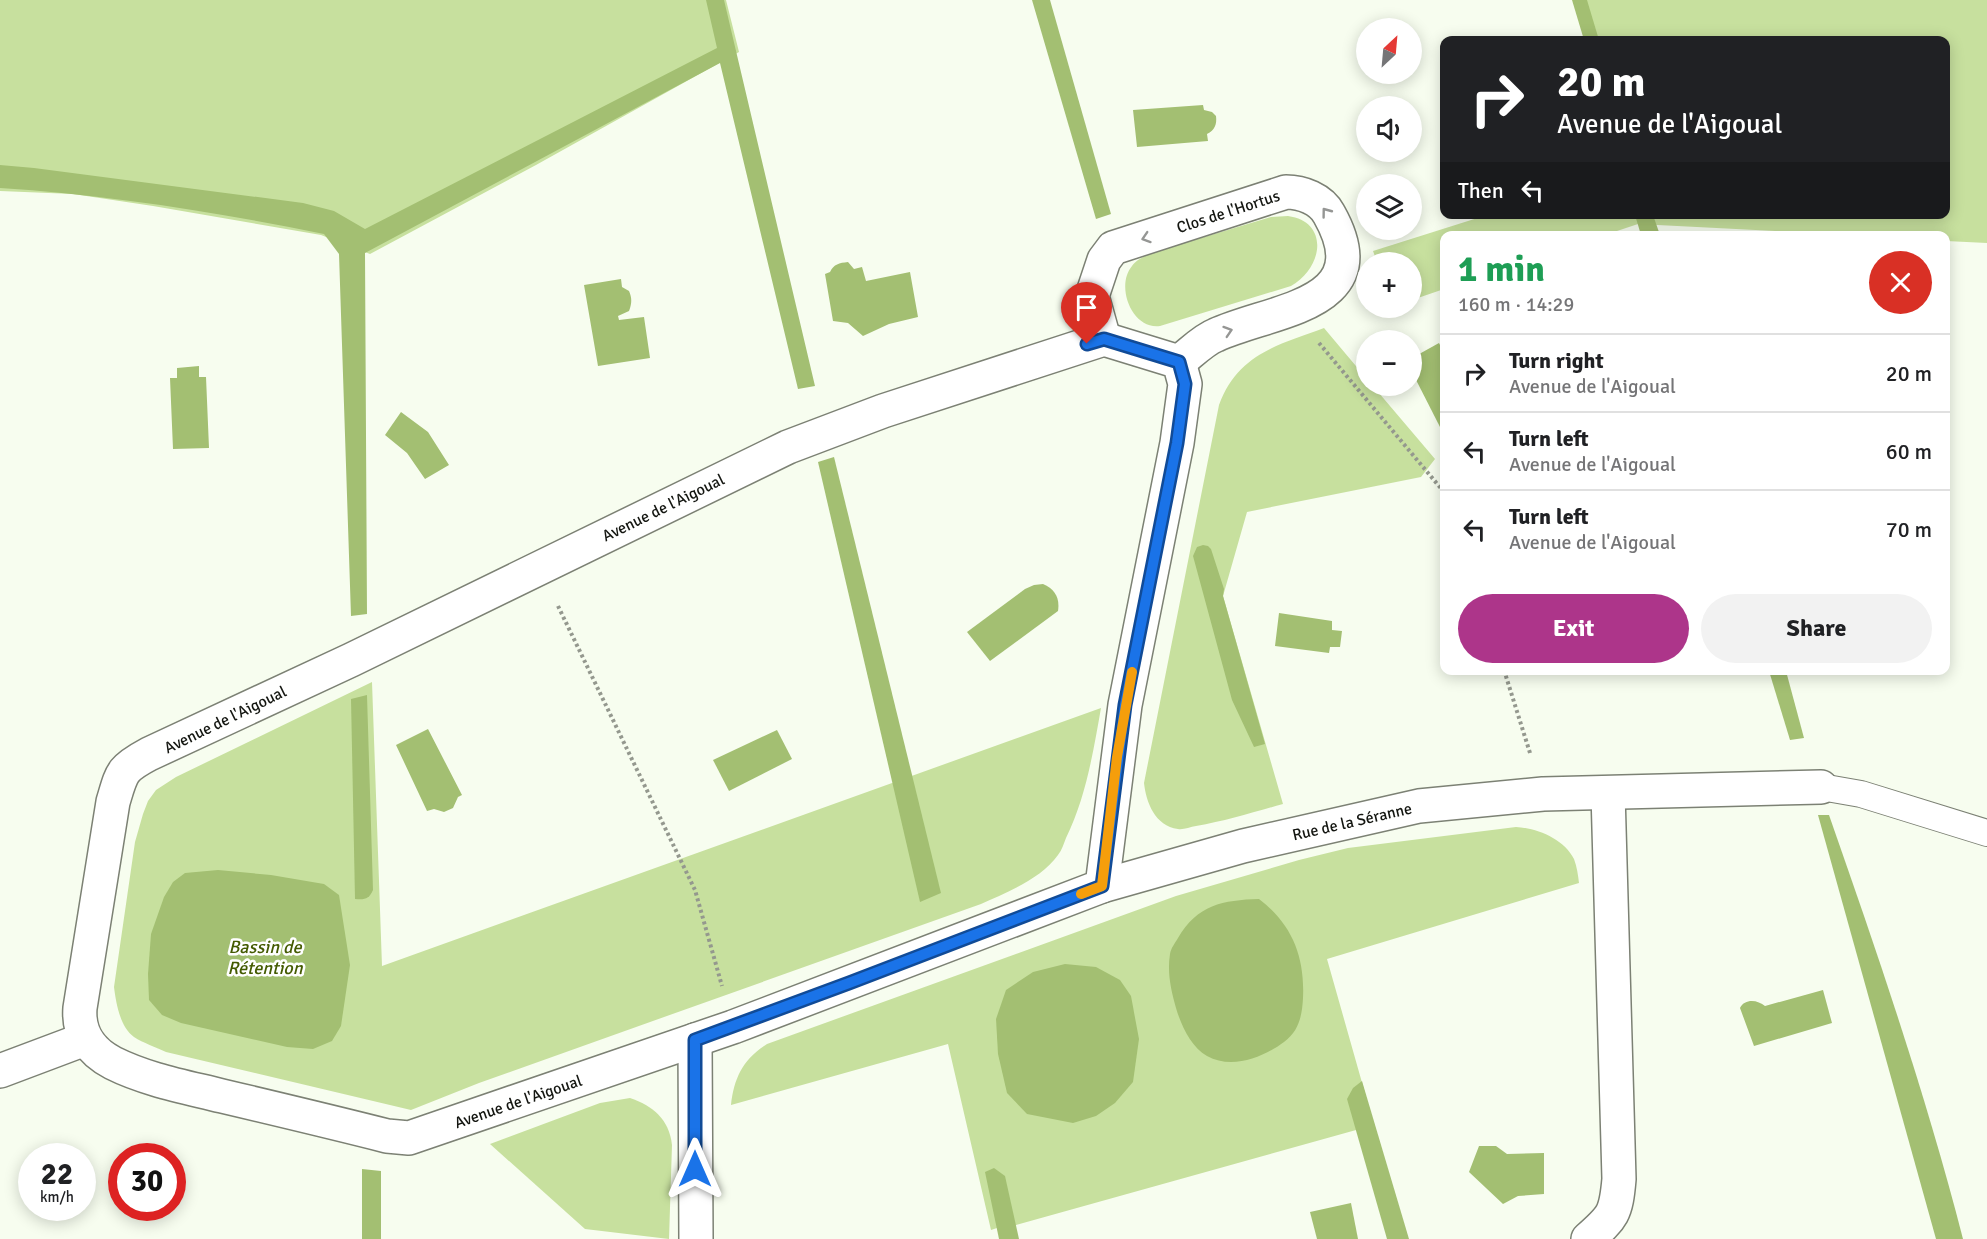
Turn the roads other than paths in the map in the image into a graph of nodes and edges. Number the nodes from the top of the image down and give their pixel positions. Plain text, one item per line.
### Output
1 (1104, 339) junction
2 (1179, 362) junction
3 (1821, 787) joint
4 (1608, 793) junction
5 (1987, 833) edge
6 (1102, 886) junction
7 (85, 1039) junction
8 (695, 1040) junction
9 (0, 1071) edge
10 (696, 1239) edge
11 (1588, 1239) edge

1 - 2 street
2 -> 1 street, Clos de l'Hortus
1 - 7 street, Avenue de l'Aigoual
2 - 6 street
3 - 4 street, Rue de la Séranne
3 - 5 lane
4 - 6 street, Rue de la Séranne
4 - 11 street
6 - 8 street, Avenue de l'Aigoual
7 - 8 street, Avenue de l'Aigoual
7 - 9 street
8 - 10 street

